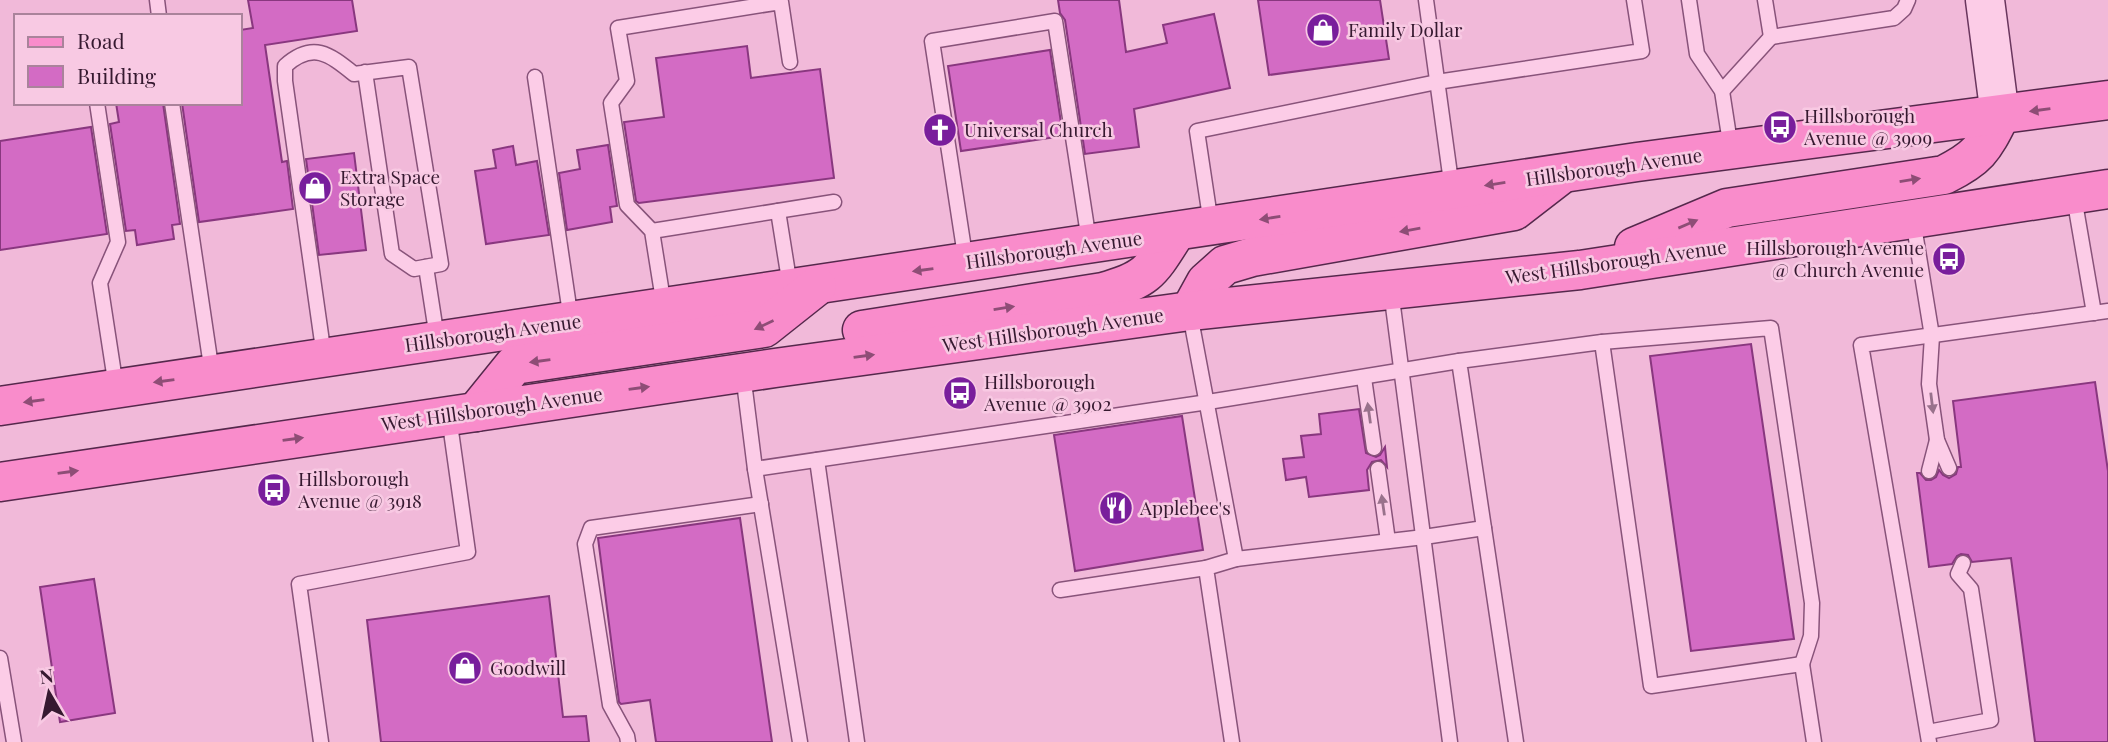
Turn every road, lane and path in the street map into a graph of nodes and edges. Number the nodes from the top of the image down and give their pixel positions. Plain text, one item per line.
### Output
1 (1426, 0) edge
2 (1634, 0) edge
3 (1689, 0) edge
4 (1765, 0) edge
5 (1908, 0) edge
6 (1984, 0) edge
7 (1771, 37) junction
8 (790, 62) dead end
9 (365, 72) junction
10 (535, 77) dead end
11 (1437, 82) junction
12 (1722, 90) junction
13 (2108, 100) edge
14 (97, 105) edge
15 (172, 105) edge
16 (2000, 116) junction
17 (1731, 150) junction
18 (1562, 174) junction
19 (1452, 191) junction
20 (2091, 192) edge
21 (834, 202) dead end
22 (778, 211) junction
23 (1912, 219) junction
24 (1194, 230) junction
25 (652, 231) junction
26 (1090, 245) junction
27 (966, 263) junction
28 (426, 267) junction
29 (1580, 270) junction
30 (804, 287) junction
31 (1391, 290) junction
32 (664, 308) junction
33 (1190, 311) junction
34 (2101, 312) edge
35 (572, 321) junction
36 (1932, 336) junction
37 (437, 341) junction
38 (1602, 342) junction
39 (324, 358) junction
40 (1459, 361) junction
41 (759, 370) junction
42 (1402, 372) junction
43 (212, 374) junction
44 (1364, 378) junction
45 (116, 388) junction
46 (1208, 402) junction
47 (0, 406) edge
48 (462, 414) junction
49 (1937, 440) junction
50 (1374, 448) dead end
51 (817, 460) junction
52 (1949, 468) dead end
53 (755, 469) junction
54 (1378, 469) dead end
55 (1929, 471) dead end
56 (0, 482) edge
57 (761, 504) junction
58 (1484, 528) junction
59 (1423, 537) junction
60 (1388, 541) junction
61 (1236, 559) junction
62 (1945, 565) dead end
63 (1206, 568) junction
64 (1060, 590) dead end
65 (0, 658) edge
66 (1802, 664) junction
67 (1928, 737) edge
68 (14, 742) edge
69 (321, 742) edge
70 (628, 742) edge
71 (800, 742) edge
72 (857, 742) edge
73 (1232, 742) edge
74 (1450, 742) edge
75 (1516, 742) edge
76 (1814, 742) edge

1 - 11 lane
2 - 11 lane
3 - 12 lane
4 - 7 lane
5 - 7 lane
6 - 16 street
7 - 12 lane
8 - 25 lane
9 - 28 lane
9 - 28 lane
9 - 39 lane
10 - 35 lane
11 - 19 lane
11 - 24 lane
12 - 17 lane
13 -> 16 main road, Hillsborough Avenue
14 - 45 lane
15 - 43 lane
16 - 17 main road, Hillsborough Avenue
29 -> 16 main road
17 - 18 main road, Hillsborough Avenue
18 -> 19 main road, Hillsborough Avenue
18 -> 33 main road
19 -> 24 main road, Hillsborough Avenue
20 - 23 main road, West Hillsborough Avenue
20 - 34 lane
21 - 22 lane
22 - 25 lane
22 - 30 lane
23 - 29 main road, West Hillsborough Avenue
23 - 36 lane
24 - 26 main road, Hillsborough Avenue
41 -> 24 main road
25 - 32 lane
26 - 27 main road, Hillsborough Avenue
26 - 27 lane
27 -> 30 main road, Hillsborough Avenue
28 - 37 lane
29 - 31 main road, West Hillsborough Avenue
30 - 32 main road, Hillsborough Avenue
30 -> 48 main road
31 - 33 main road, West Hillsborough Avenue
31 - 42 lane
32 - 35 main road, Hillsborough Avenue
41 -> 33 main road, West Hillsborough Avenue
33 - 46 lane
34 - 36 lane
35 - 37 main road, Hillsborough Avenue
36 -> 49 lane
36 - 67 lane
37 - 39 main road, Hillsborough Avenue
38 - 40 lane
38 - 66 lane
38 - 66 lane
39 - 43 main road, Hillsborough Avenue
40 - 42 lane
40 - 58 lane
48 -> 41 main road, West Hillsborough Avenue
41 - 53 lane
42 - 44 lane
42 - 59 lane
43 -> 45 main road, Hillsborough Avenue
44 - 46 lane
50 -> 44 lane
45 -> 47 main road, Hillsborough Avenue
46 - 51 lane
46 - 61 lane
56 -> 48 main road, West Hillsborough Avenue
48 - 69 lane
49 - 52 lane
49 - 55 lane
51 - 53 lane
51 - 72 lane
53 - 57 lane
60 -> 54 lane
57 - 70 lane
57 - 71 lane
58 - 59 lane
58 - 75 lane
59 - 60 lane
59 - 74 lane
60 - 61 lane
61 - 63 lane
62 - 67 lane
63 - 64 lane
63 - 73 lane
65 - 68 lane
66 - 76 lane

